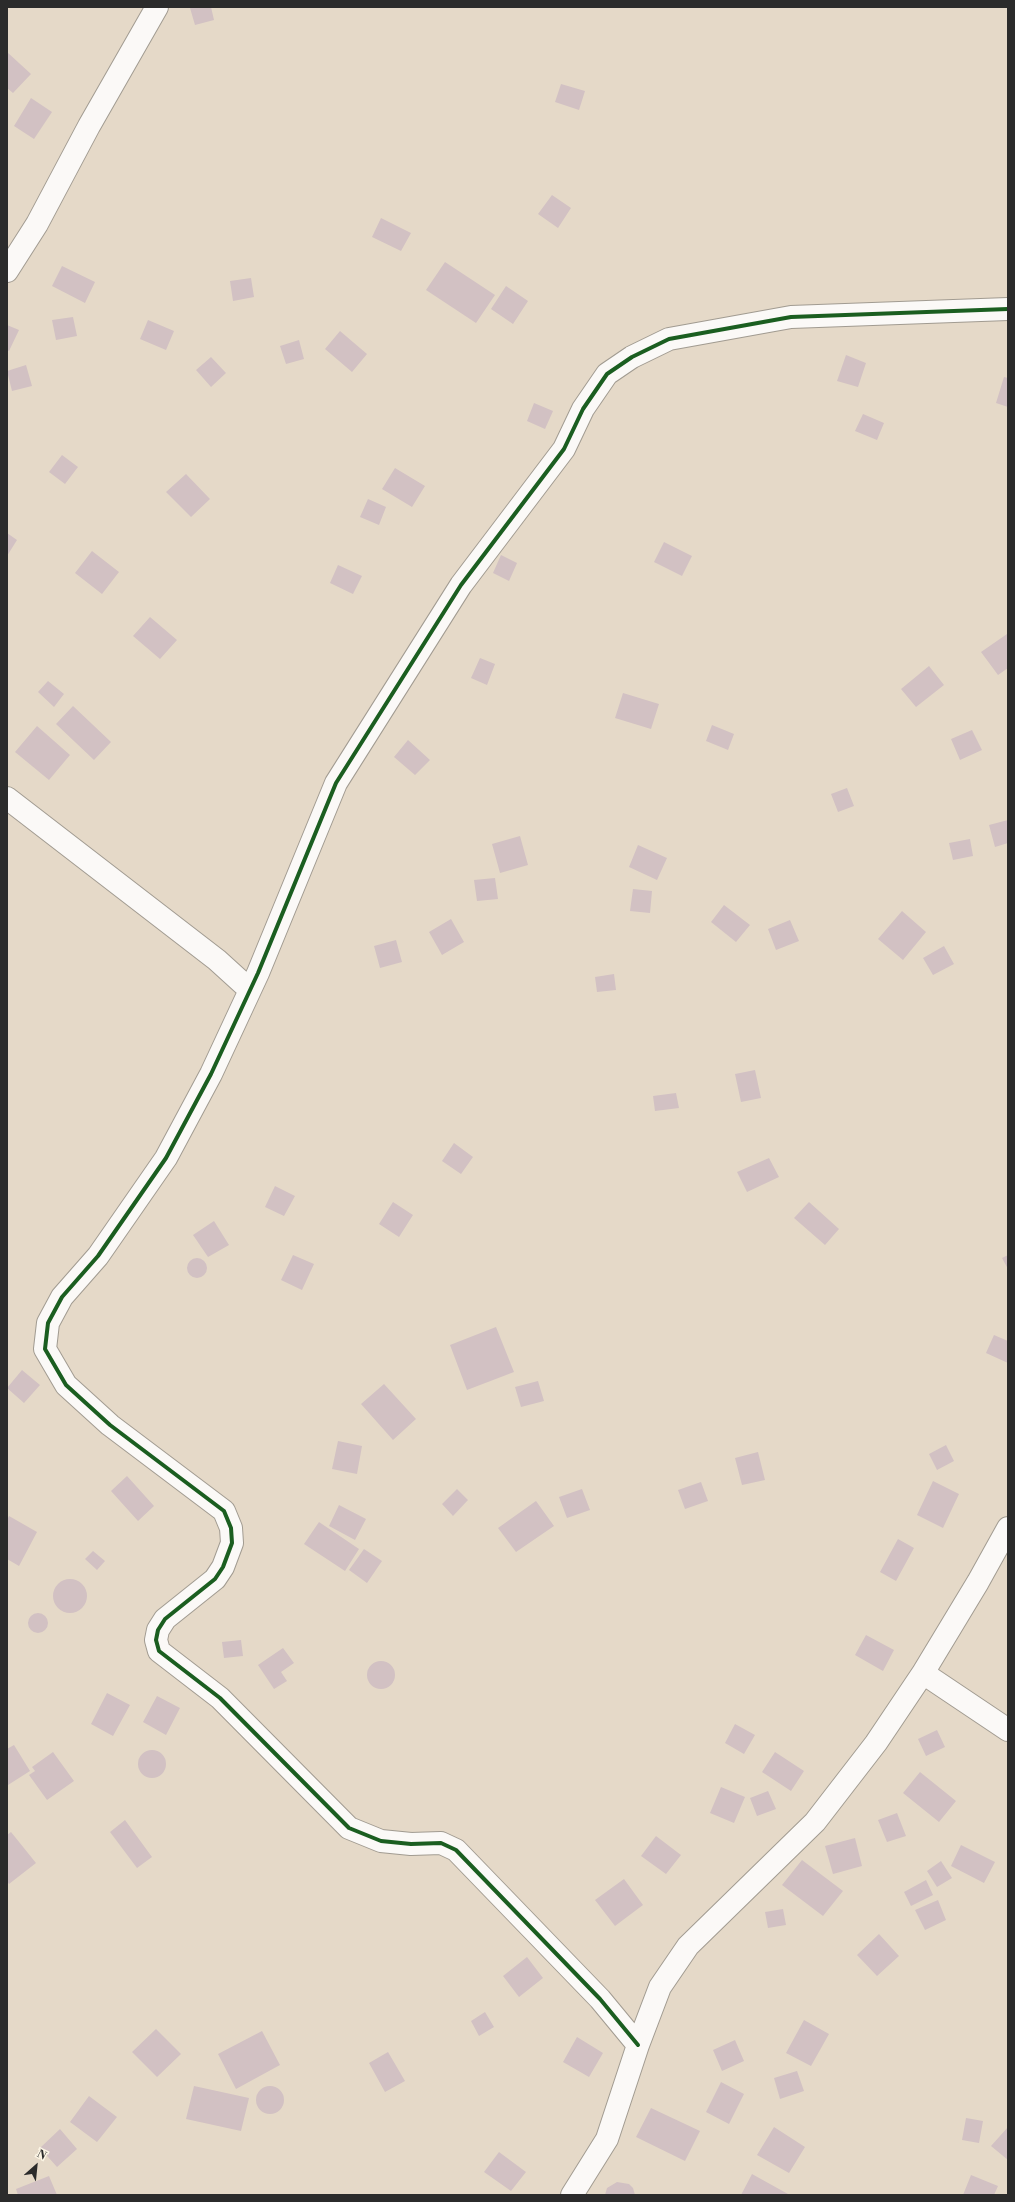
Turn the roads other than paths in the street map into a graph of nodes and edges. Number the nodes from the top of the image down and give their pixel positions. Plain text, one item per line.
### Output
1 (157, 7) edge
2 (7, 271) edge
3 (1008, 309) edge
4 (7, 798) edge
5 (250, 990) junction
6 (1008, 1528) edge
7 (923, 1673) junction
8 (1008, 1730) edge
9 (638, 2045) junction
10 (572, 2195) edge

1 - 2 street
3 - 5 street
4 - 5 street
5 - 9 street
6 - 7 street
7 - 8 street
7 - 9 street
9 - 10 street

